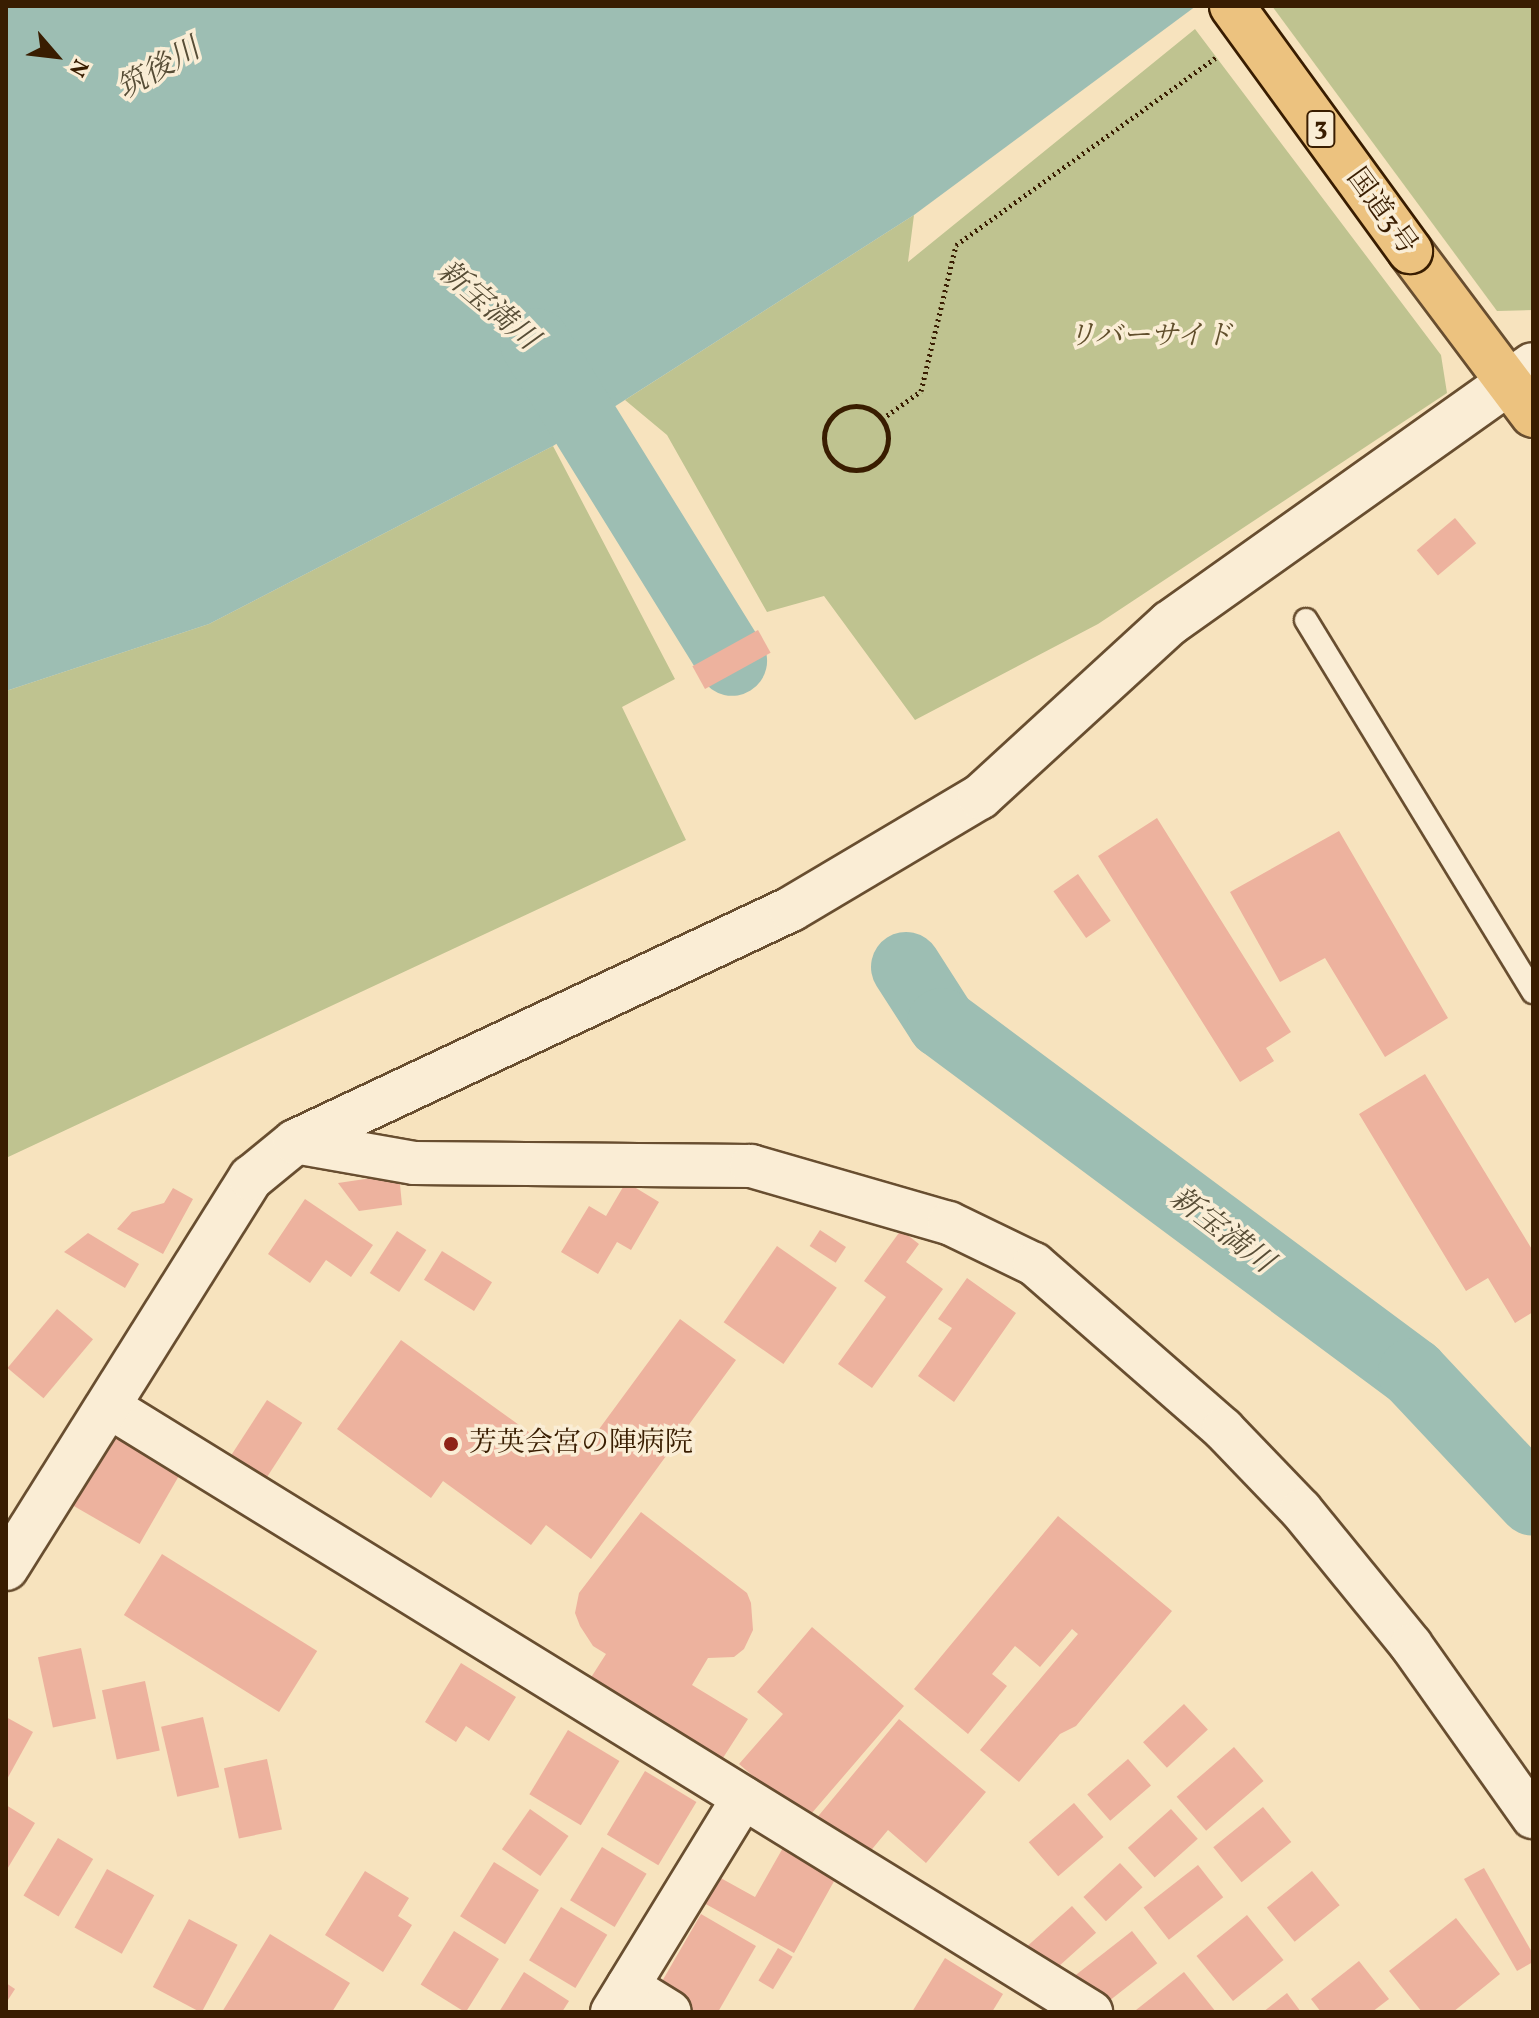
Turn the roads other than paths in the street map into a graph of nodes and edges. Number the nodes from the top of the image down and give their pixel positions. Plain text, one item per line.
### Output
1 (1232, 6) edge
2 (1525, 388) edge
3 (1306, 620) dead end
4 (1533, 992) edge
5 (295, 1142) junction
6 (108, 1406) junction
7 (6, 1568) edge
8 (743, 1798) junction
9 (1533, 1817) edge
10 (620, 1999) edge
11 (670, 2012) edge
12 (1091, 2012) edge

1 - 2 highway, 国道3号 / 3, bridge
2 - 5 street
3 - 4 lane
5 - 6 street
5 - 9 street
6 - 7 street
6 - 8 street
8 - 10 street
8 - 12 street
10 - 11 street

